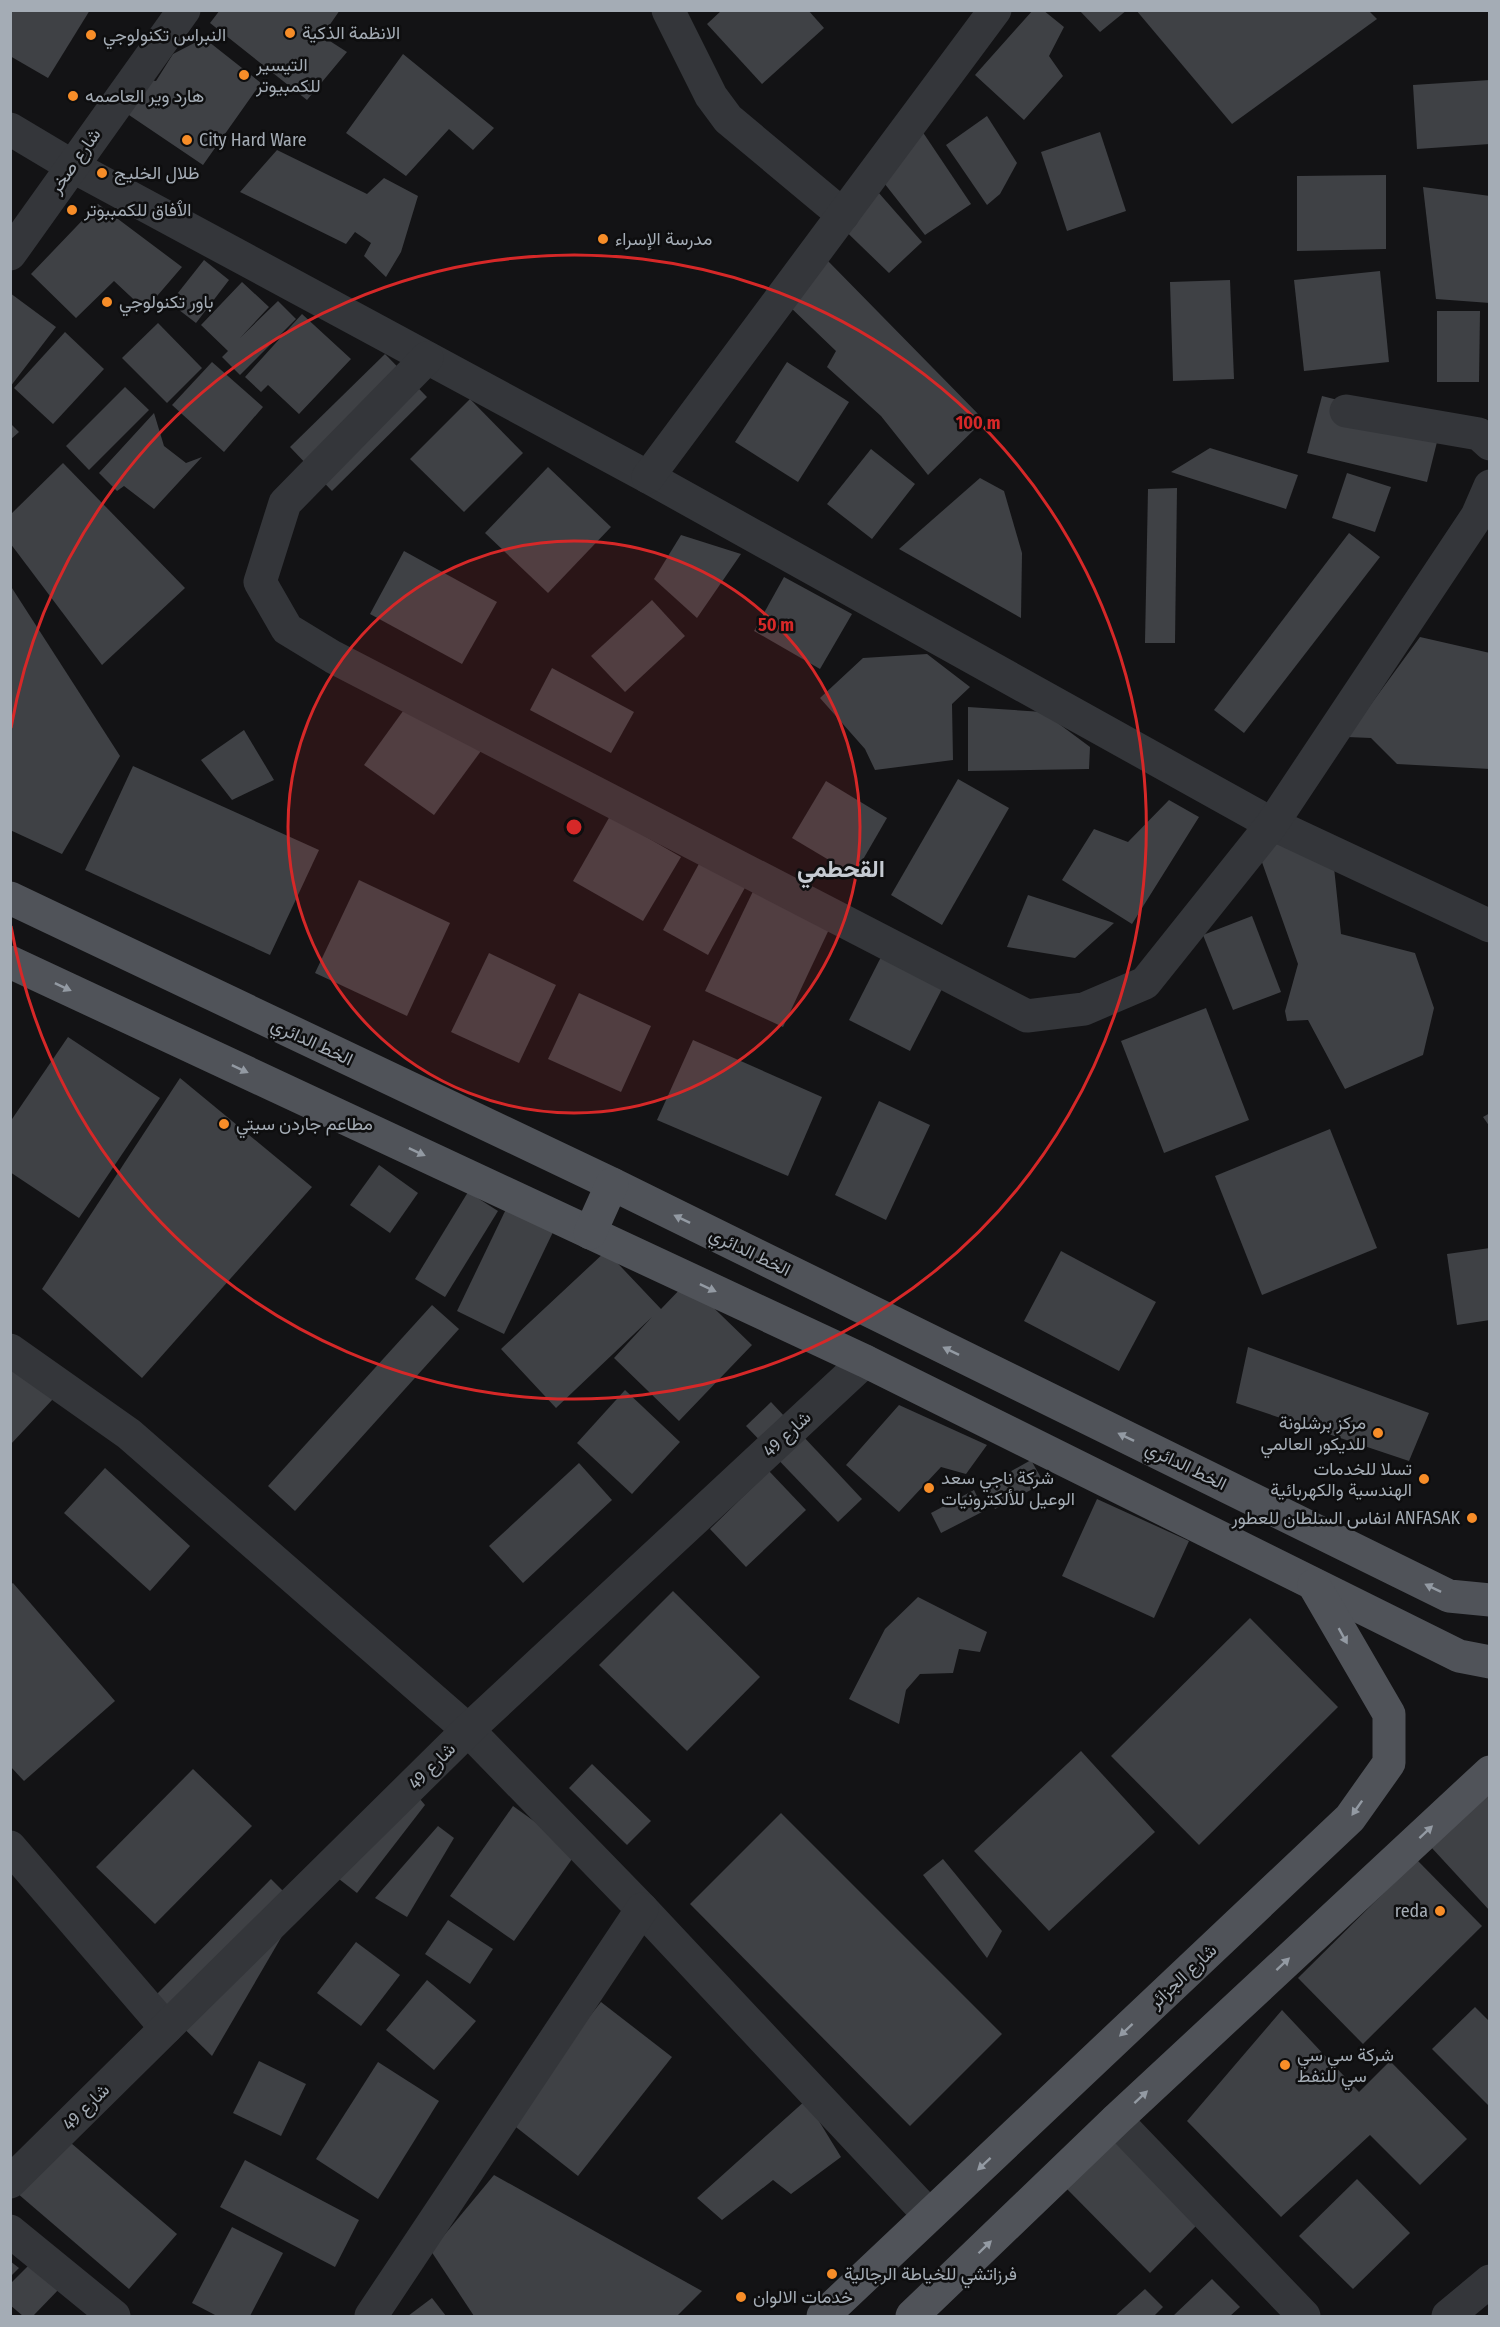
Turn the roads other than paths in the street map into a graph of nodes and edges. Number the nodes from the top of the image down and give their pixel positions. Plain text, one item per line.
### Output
1 (184, 10) edge
2 (668, 10) edge
3 (995, 10) edge
4 (10, 129) edge
5 (72, 166) junction
6 (843, 215) junction
7 (10, 254) edge
8 (427, 358) junction
9 (1346, 411) dead end
10 (1490, 444) edge
11 (648, 477) junction
12 (1490, 486) edge
13 (1272, 824) junction
14 (10, 898) edge
15 (1490, 926) edge
16 (10, 962) edge
17 (612, 1184) junction
18 (590, 1233) junction
19 (10, 1350) edge
20 (865, 1361) junction
21 (1314, 1585) junction
22 (1490, 1600) edge
23 (1490, 1662) edge
24 (468, 1730) junction
25 (1490, 1772) edge
26 (10, 1847) edge
27 (642, 1909) junction
28 (166, 2028) junction
29 (1116, 2120) junction
30 (10, 2182) edge
31 (929, 2216) junction
32 (10, 2231) edge
33 (1490, 2281) edge
34 (114, 2316) edge
35 (371, 2316) edge
36 (823, 2316) edge
37 (912, 2316) edge
38 (1304, 2316) edge
39 (1448, 2316) edge

1 - 5 street, شارع صخر
2 - 6 street
3 - 6 street
4 - 5 street
5 - 7 street, شارع صخر
5 - 8 street
6 - 11 street
8 - 11 street
8 - 13 street
9 - 10 street
11 - 13 street
12 - 13 street
13 - 15 street
14 - 17 main road, الخط الدائري
16 -> 18 main road
17 - 18 main road
22 -> 17 main road, الخط الدائري
18 -> 20 main road
19 - 24 street
20 - 21 main road
20 - 24 street, شارع 49
21 - 23 main road
21 -> 31 main road, شارع الجزائر
24 - 27 street
24 - 28 street, شارع 49
29 -> 25 main road
26 - 28 street
27 - 31 street
27 - 35 street
28 - 30 street, شارع 49
37 -> 29 main road
29 - 38 street
31 - 36 main road, شارع الجزائر
32 - 34 street
33 - 39 street

